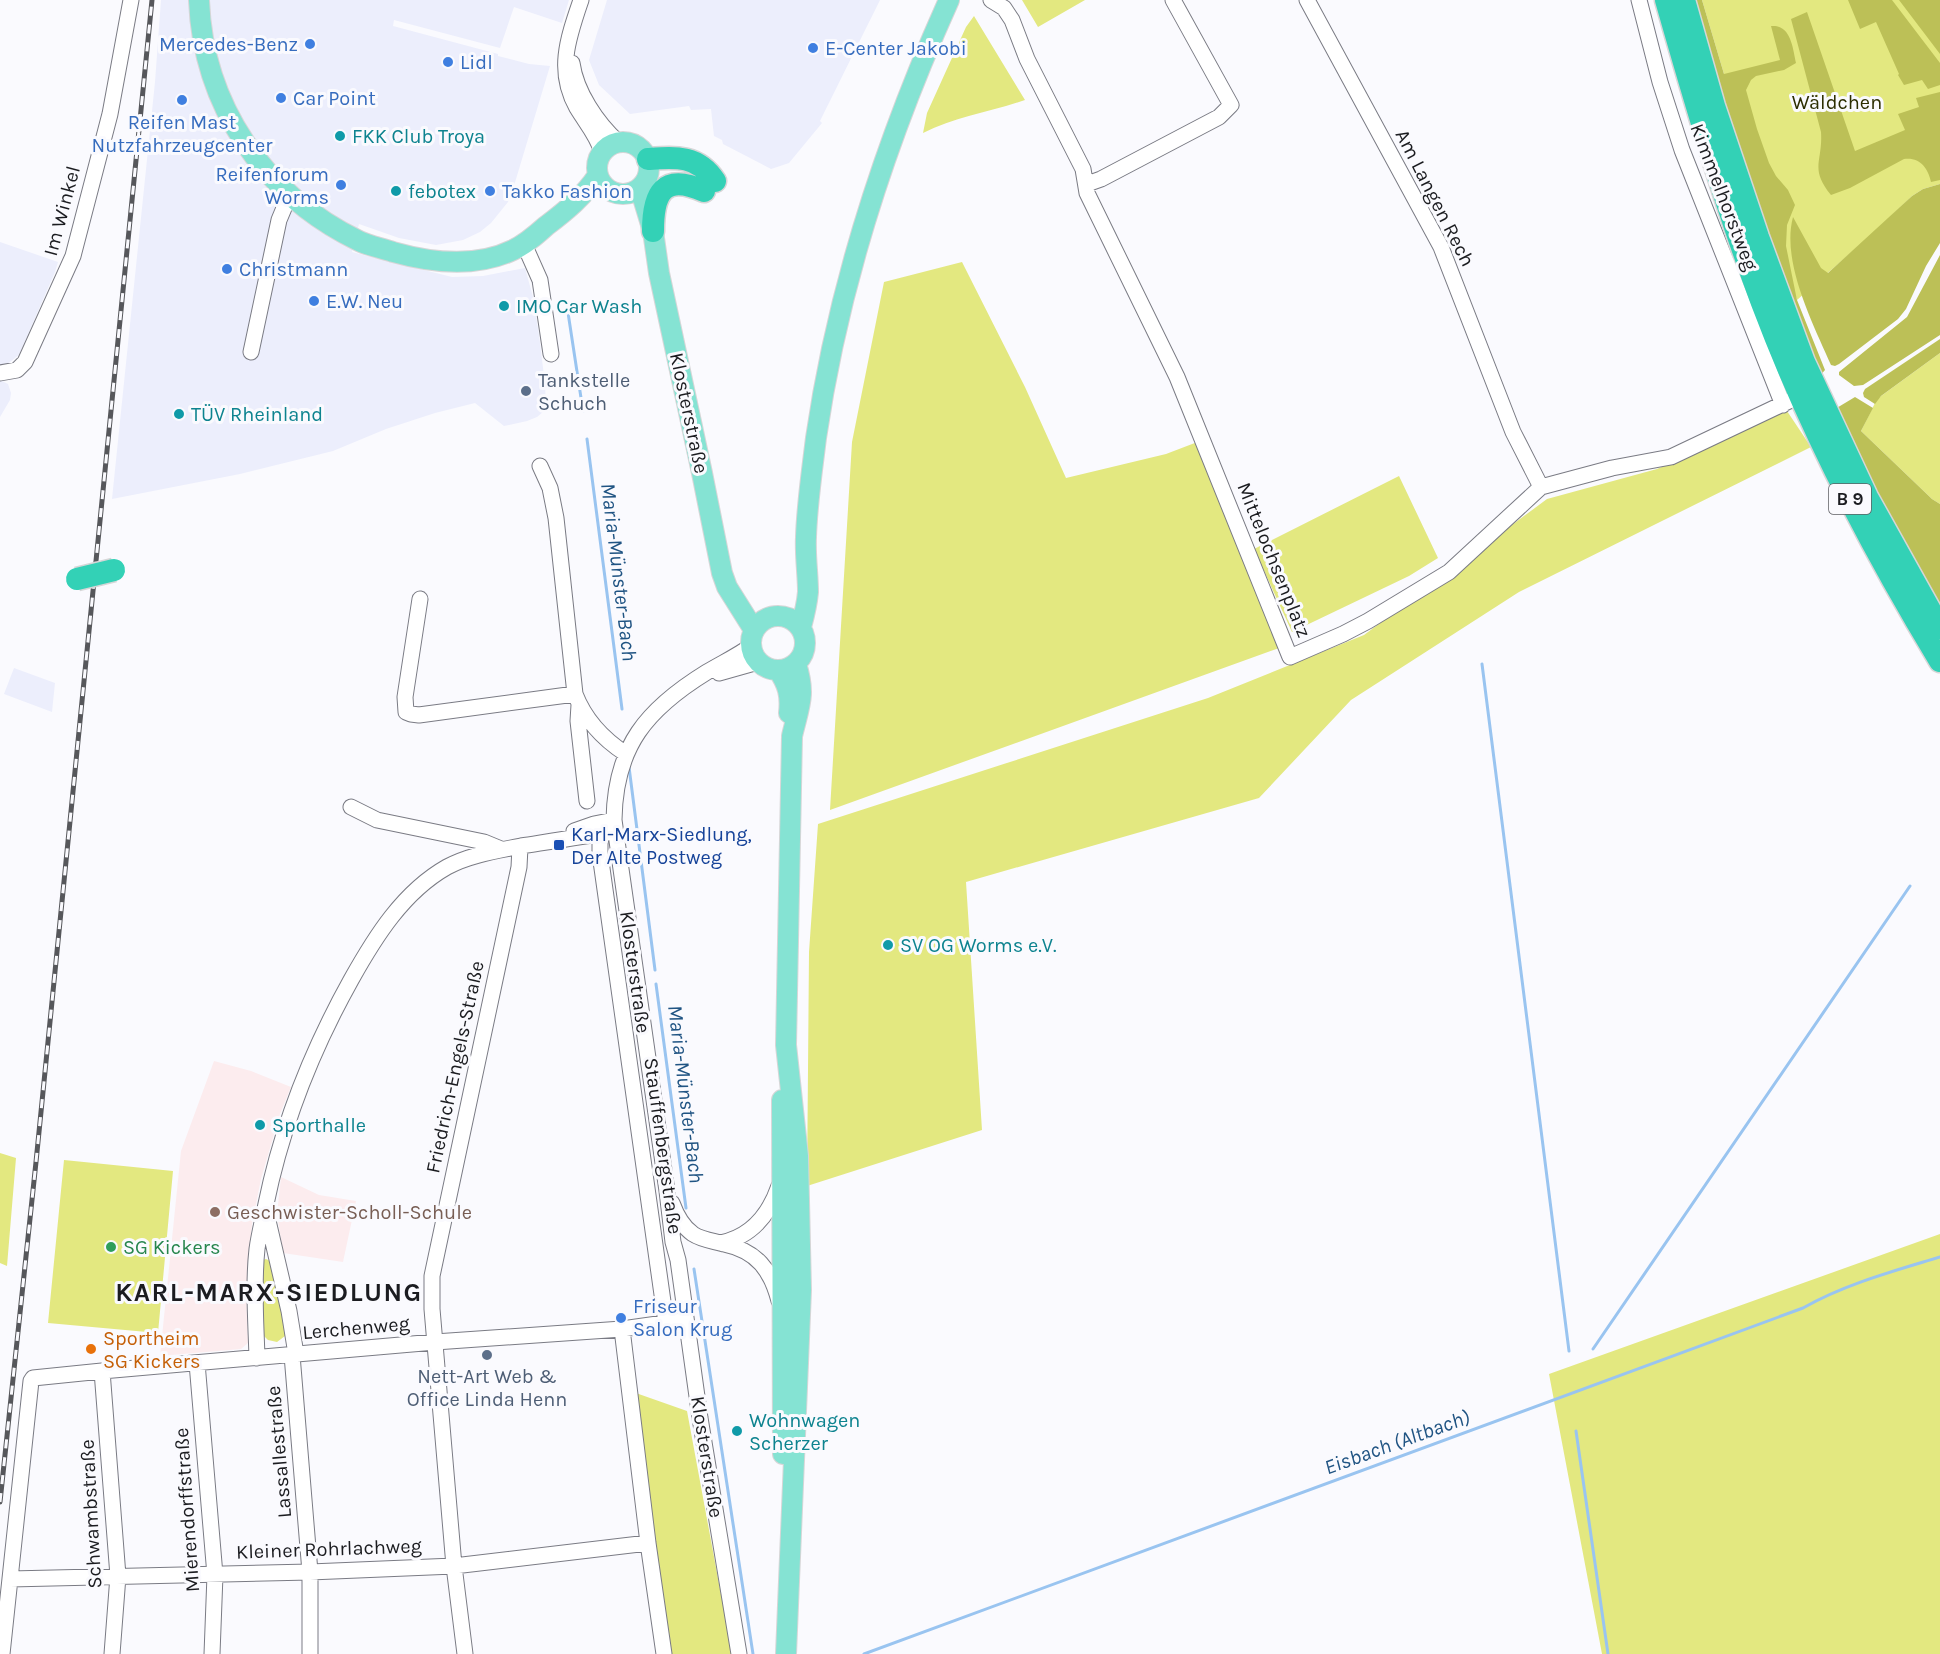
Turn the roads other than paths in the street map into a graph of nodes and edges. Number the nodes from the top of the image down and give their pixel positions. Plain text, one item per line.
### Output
1 (131, 0) edge
2 (199, 0) edge
3 (581, 0) edge
4 (938, 0) edge
5 (949, 0) edge
6 (1173, 0) edge
7 (1307, 0) edge
8 (1639, 0) edge
9 (1666, 0) edge
10 (1684, 0) edge
11 (995, 3) edge
12 (610, 147) junction
13 (628, 181) junction
14 (1087, 184) junction
15 (290, 196) junction
16 (653, 231) junction
17 (524, 244) junction
18 (659, 273) junction
19 (251, 352) dead end
20 (551, 354) dead end
21 (0, 373) edge
22 (1786, 403) joint
23 (540, 466) dead end
24 (1541, 487) junction
25 (115, 562) dead end
26 (78, 571) dead end
27 (420, 599) dead end
28 (795, 623) junction
29 (1940, 628) edge
30 (757, 639) junction
31 (1940, 661) edge
32 (787, 667) junction
33 (577, 699) junction
34 (626, 754) junction
35 (587, 801) dead end
36 (351, 807) dead end
37 (610, 828) junction
38 (456, 836) junction
39 (520, 847) junction
40 (501, 849) junction
41 (457, 862) junction
42 (786, 947) junction
43 (782, 1177) junction
44 (667, 1191) junction
45 (266, 1206) junction
46 (694, 1234) junction
47 (720, 1243) junction
48 (678, 1260) junction
49 (782, 1313) junction
50 (686, 1320) junction
51 (666, 1323) junction
52 (622, 1329) junction
53 (435, 1342) junction
54 (294, 1355) junction
55 (257, 1358) junction
56 (197, 1363) junction
57 (102, 1371) junction
58 (648, 1543) junction
59 (454, 1566) junction
60 (310, 1572) junction
61 (215, 1575) junction
62 (118, 1576) junction
63 (10, 1579) junction
64 (786, 1648) edge
65 (2, 1654) edge
66 (112, 1654) edge
67 (212, 1654) edge
68 (310, 1654) edge
69 (465, 1654) edge
70 (664, 1654) edge
71 (740, 1654) edge

1 - 21 street, Im Winkel
2 - 15 main road
3 - 12 street, Klosterstraße
4 - 28 main road
5 - 28 main road
6 - 14 street
7 - 24 street, Am Langen Rech
8 - 22 street, Kimmelhorstweg
9 - 31 highway, B 9
10 - 29 highway, B 9
11 - 14 street, Mittelochsenplatz
12 - 13 main road, Klosterstraße
12 - 13 main road, Klosterstraße
13 - 16 main road, Klosterstraße
13 - 16 highway
13 - 17 main road
13 - 18 main road, Klosterstraße
14 - 24 street, Mittelochsenplatz
15 - 17 main road
15 - 19 street
16 - 18 main road, Klosterstraße
17 - 20 street
18 - 30 main road, Klosterstraße
22 - 24 street, Mittelochsenplatz
23 - 33 street
25 - 26 highway, bridge
27 - 33 street
28 - 30 main road, Klosterstraße
28 - 32 main road
30 - 32 main road, Klosterstraße
30 - 34 street, Klosterstraße
32 - 42 main road
33 - 34 street
33 - 35 street
34 - 37 street, Klosterstraße
36 - 38 street
37 - 39 street
37 - 44 street, Klosterstraße
37 - 51 street, Stauffenbergstraße
38 - 40 street
38 - 41 street
39 - 40 street
39 - 53 street, Friedrich-Engels-Straße
40 - 41 street
41 - 45 street
42 - 43 main road
42 - 64 main road
43 - 47 street
43 - 49 main road
44 - 46 street, Klosterstraße
44 - 48 street, Klosterstraße
45 - 54 street, Lassallestraße
45 - 55 street
46 - 47 street
46 - 48 street
47 - 49 street
48 - 50 street, Klosterstraße
49 - 64 main road
50 - 51 street, Lerchenweg
50 - 71 street, Klosterstraße
51 - 52 street, Lerchenweg
52 - 53 street, Lerchenweg
52 - 58 street
53 - 54 street, Lerchenweg
53 - 59 street, Friedrich-Engels-Straße
54 - 55 street, Lerchenweg
54 - 60 street, Lassallestraße
55 - 56 street, Lerchenweg
56 - 57 street, Lerchenweg
56 - 61 street, Mierendorffstraße
57 - 62 street, Schwambstraße
57 - 63 street, Lerchenweg
58 - 59 street, Kleiner Rohrlachweg
58 - 70 street
59 - 60 street, Kleiner Rohrlachweg
59 - 69 street, Friedrich-Engels-Straße
60 - 61 street, Kleiner Rohrlachweg
60 - 68 street, Lassallestraße
61 - 62 street, Kleiner Rohrlachweg
61 - 67 street, Mierendorffstraße
62 - 63 street, Kleiner Rohrlachweg
62 - 66 street, Schwambstraße
63 - 65 street

